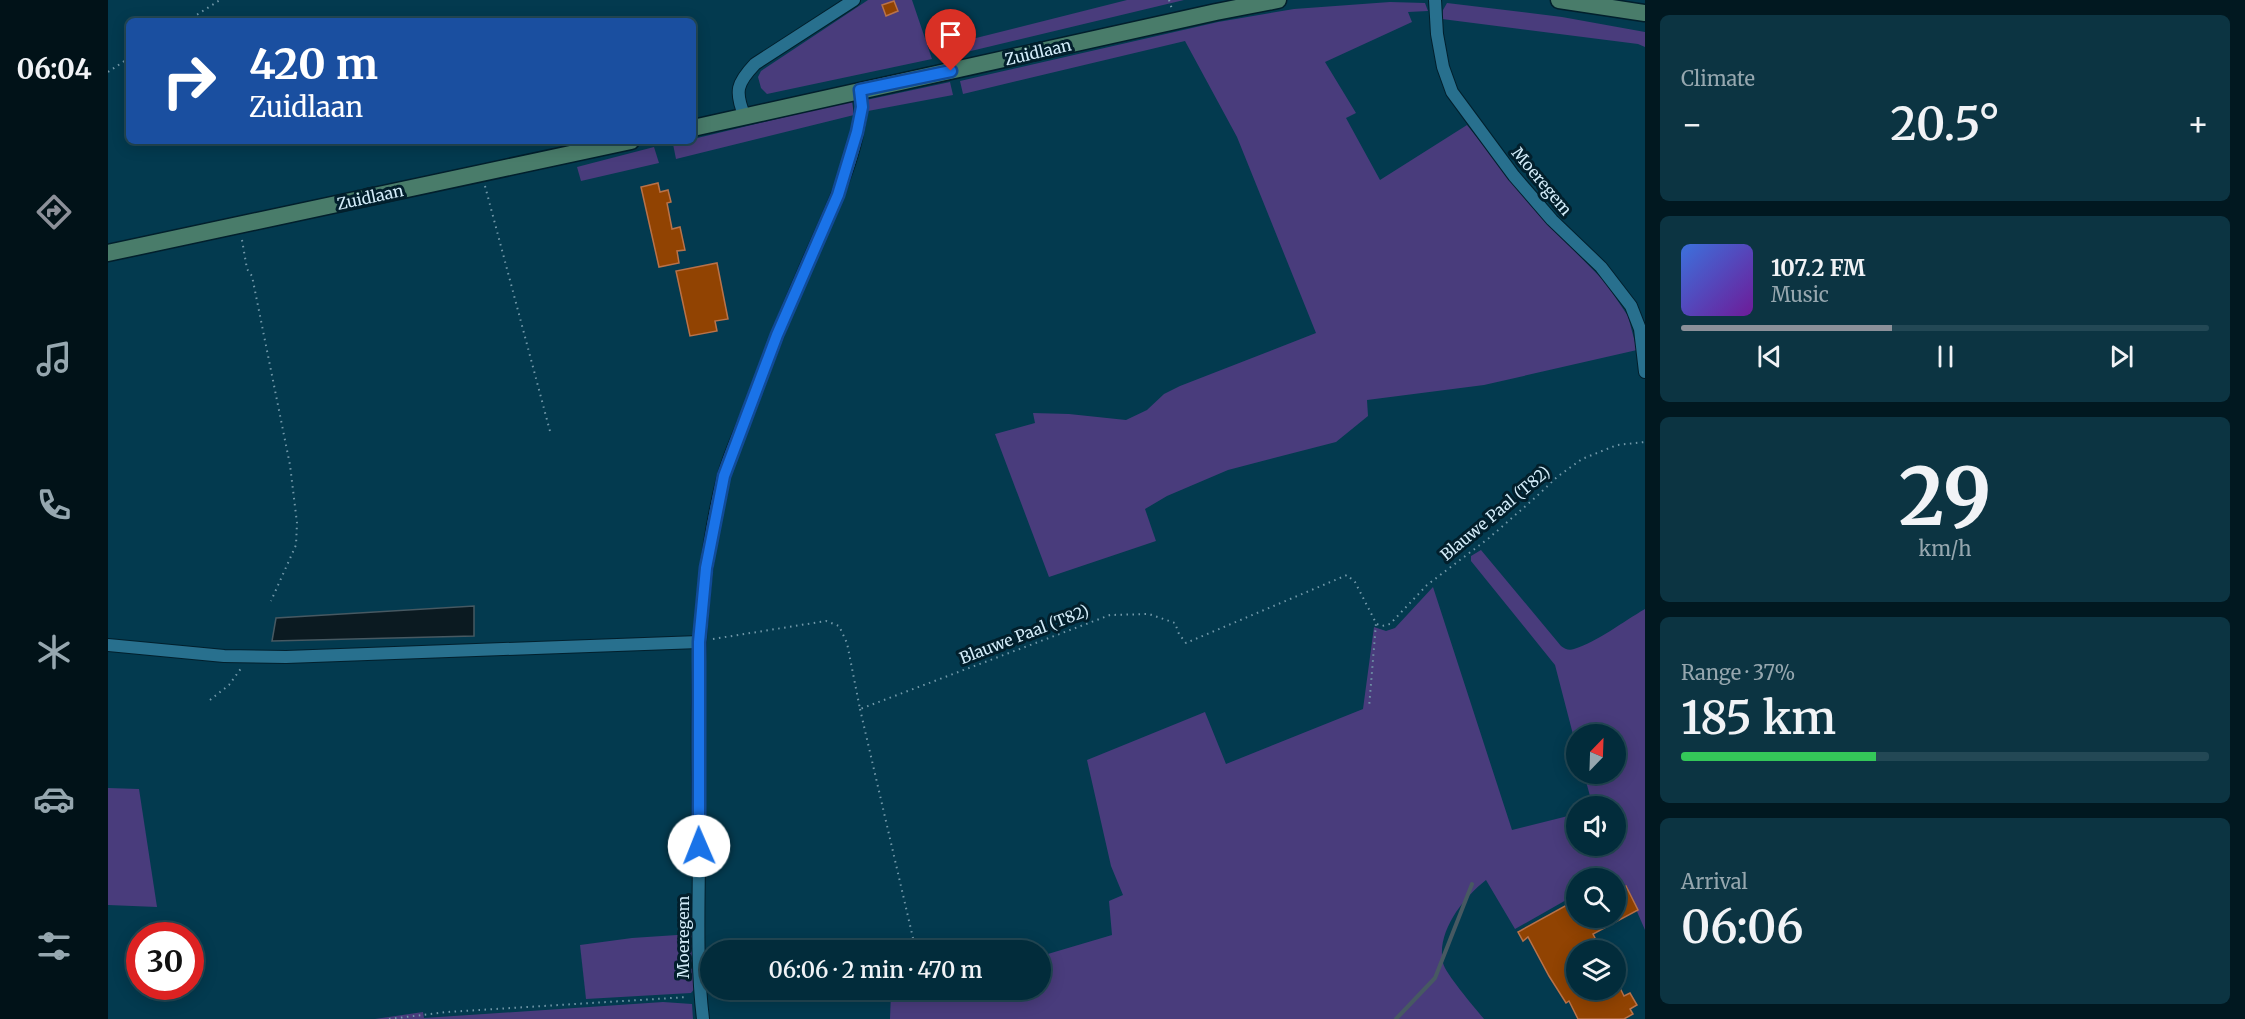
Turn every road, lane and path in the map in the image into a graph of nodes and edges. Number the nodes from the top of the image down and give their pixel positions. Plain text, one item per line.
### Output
1 (220, 0) edge
2 (854, 0) edge
3 (1278, 0) edge
4 (1435, 0) edge
5 (1559, 0) edge
6 (1645, 13) edge
7 (192, 18) edge
8 (126, 60) edge
9 (108, 72) edge
10 (860, 90) junction
11 (745, 117) junction
12 (696, 127) edge
13 (617, 144) edge
14 (481, 173) junction
15 (239, 225) junction
16 (108, 253) edge
17 (1645, 372) edge
18 (551, 435) dead end
19 (1645, 442) edge
20 (271, 601) dead end
21 (1376, 623) junction
22 (699, 642) junction
23 (108, 645) edge
24 (246, 657) junction
25 (210, 700) dead end
26 (1369, 708) dead end
27 (860, 709) junction
28 (913, 940) edge
29 (700, 996) joint
30 (701, 1000) edge
31 (389, 1019) edge
32 (703, 1019) edge

1 - 7 path
2 - 11 street
3 - 10 main road, Zuidlaan
4 - 17 street, Moeregem
5 - 6 main road
8 - 9 path
10 - 11 main road, Zuidlaan
10 - 22 street, Moeregem
11 - 12 main road, Zuidlaan
13 - 14 main road, Zuidlaan
14 - 15 main road, Zuidlaan
14 - 18 path
15 - 16 main road, Zuidlaan
15 - 20 path
19 - 21 path, Blauwe Paal (T82)
21 - 26 path
21 - 27 path, Blauwe Paal (T82)
22 - 24 street
22 - 27 path
22 - 29 street, Moeregem
23 - 24 street
24 - 25 path
27 - 28 path
29 - 31 path
30 - 32 street, Moeregem

